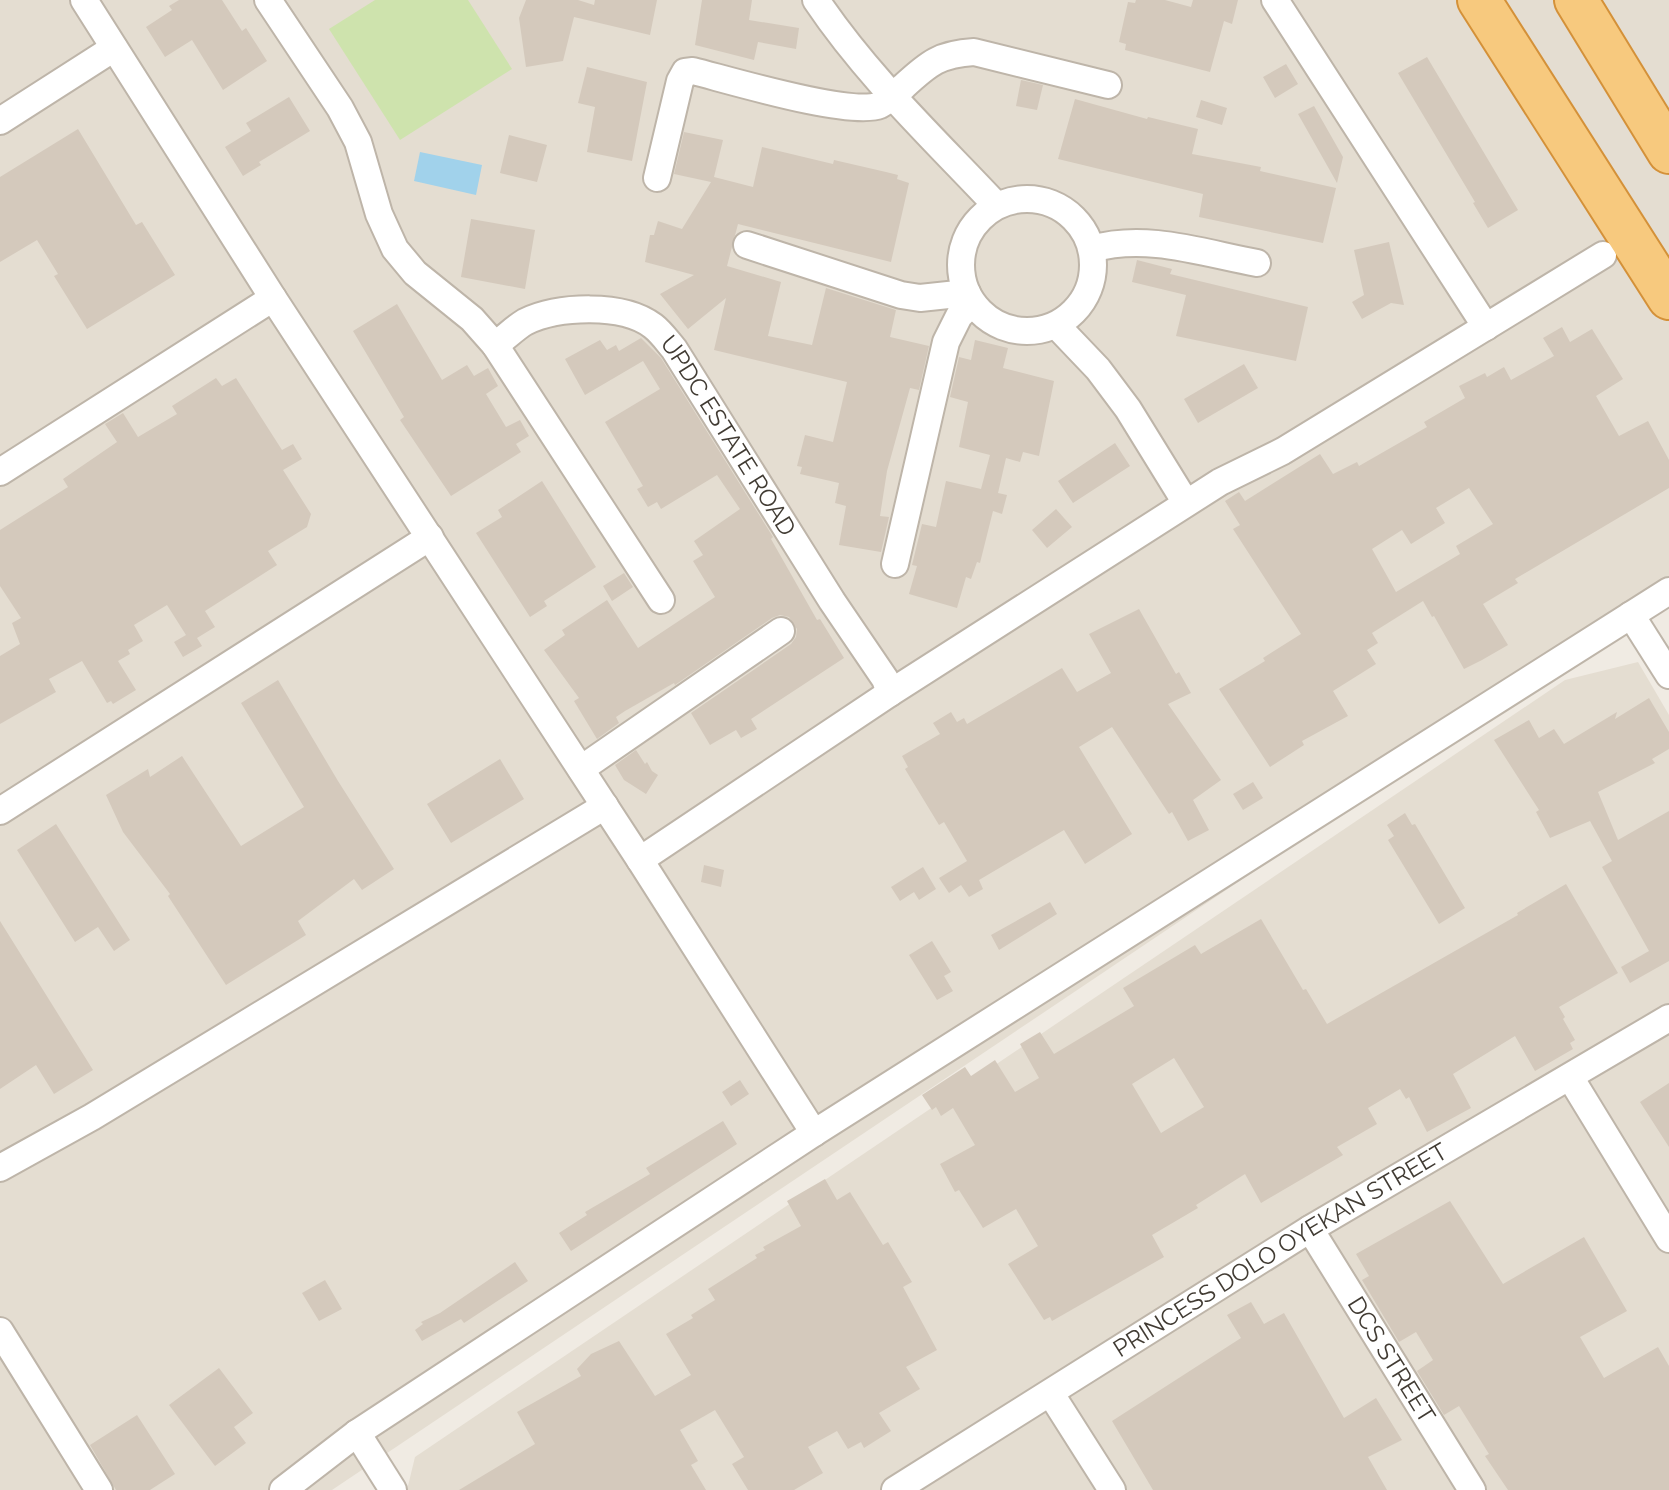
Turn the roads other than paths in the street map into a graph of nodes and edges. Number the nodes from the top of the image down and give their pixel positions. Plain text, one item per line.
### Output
1 (84, 0) edge
2 (268, 0) edge
3 (816, 0) edge
4 (1275, 0) edge
5 (1479, 0) edge
6 (1576, 0) edge
7 (114, 48) junction
8 (1108, 85) dead end
9 (893, 97) junction
10 (0, 121) edge
11 (1669, 152) edge
12 (657, 178) dead end
13 (996, 205) junction
14 (747, 245) dead end
15 (1092, 249) junction
16 (1603, 255) dead end
17 (1257, 263) dead end
18 (273, 298) junction
19 (970, 298) junction
20 (1669, 298) edge
21 (1057, 326) junction
22 (1486, 327) junction
23 (495, 345) junction
24 (0, 472) edge
25 (1186, 503) junction
26 (430, 537) junction
27 (895, 564) dead end
28 (1669, 591) edge
29 (661, 600) dead end
30 (1631, 615) junction
31 (781, 631) dead end
32 (1669, 675) edge
33 (890, 693) junction
34 (581, 769) junction
35 (605, 806) junction
36 (0, 811) edge
37 (640, 860) junction
38 (1669, 1018) edge
39 (1570, 1077) junction
40 (814, 1133) junction
41 (0, 1168) edge
42 (1310, 1229) junction
43 (1669, 1239) edge
44 (0, 1331) edge
45 (1051, 1394) junction
46 (357, 1433) junction
47 (99, 1490) edge
48 (283, 1490) edge
49 (393, 1490) edge
50 (895, 1490) edge
51 (1112, 1490) edge
52 (1472, 1490) edge

1 - 7 street
2 - 23 street
3 - 9 street
4 - 22 street
5 - 20 highway
6 - 11 highway
7 - 10 street
7 - 18 street
8 - 9 street
9 - 12 street
9 - 13 street
13 - 15 street
13 - 19 street
14 - 19 street
15 - 17 street
15 - 21 street
16 - 22 street
18 - 24 street
18 - 26 street
19 - 21 street
19 - 27 street
21 - 25 street
22 - 25 street
23 - 29 street
23 - 33 street, UPDC ESTATE ROAD
25 - 33 street
26 - 34 street
26 - 36 street
28 - 30 street
30 - 32 street
30 - 40 street
31 - 34 street
33 - 37 street
34 - 35 street
35 - 37 street
35 - 41 street
37 - 40 street
38 - 39 street, PRINCESS DOLO OYEKAN STREET
39 - 42 street, PRINCESS DOLO OYEKAN STREET
39 - 43 street
40 - 46 street
42 - 45 street, PRINCESS DOLO OYEKAN STREET
42 - 52 street, DCS STREET
44 - 47 street
45 - 50 street, PRINCESS DOLO OYEKAN STREET
45 - 51 street
46 - 48 street
46 - 49 street

